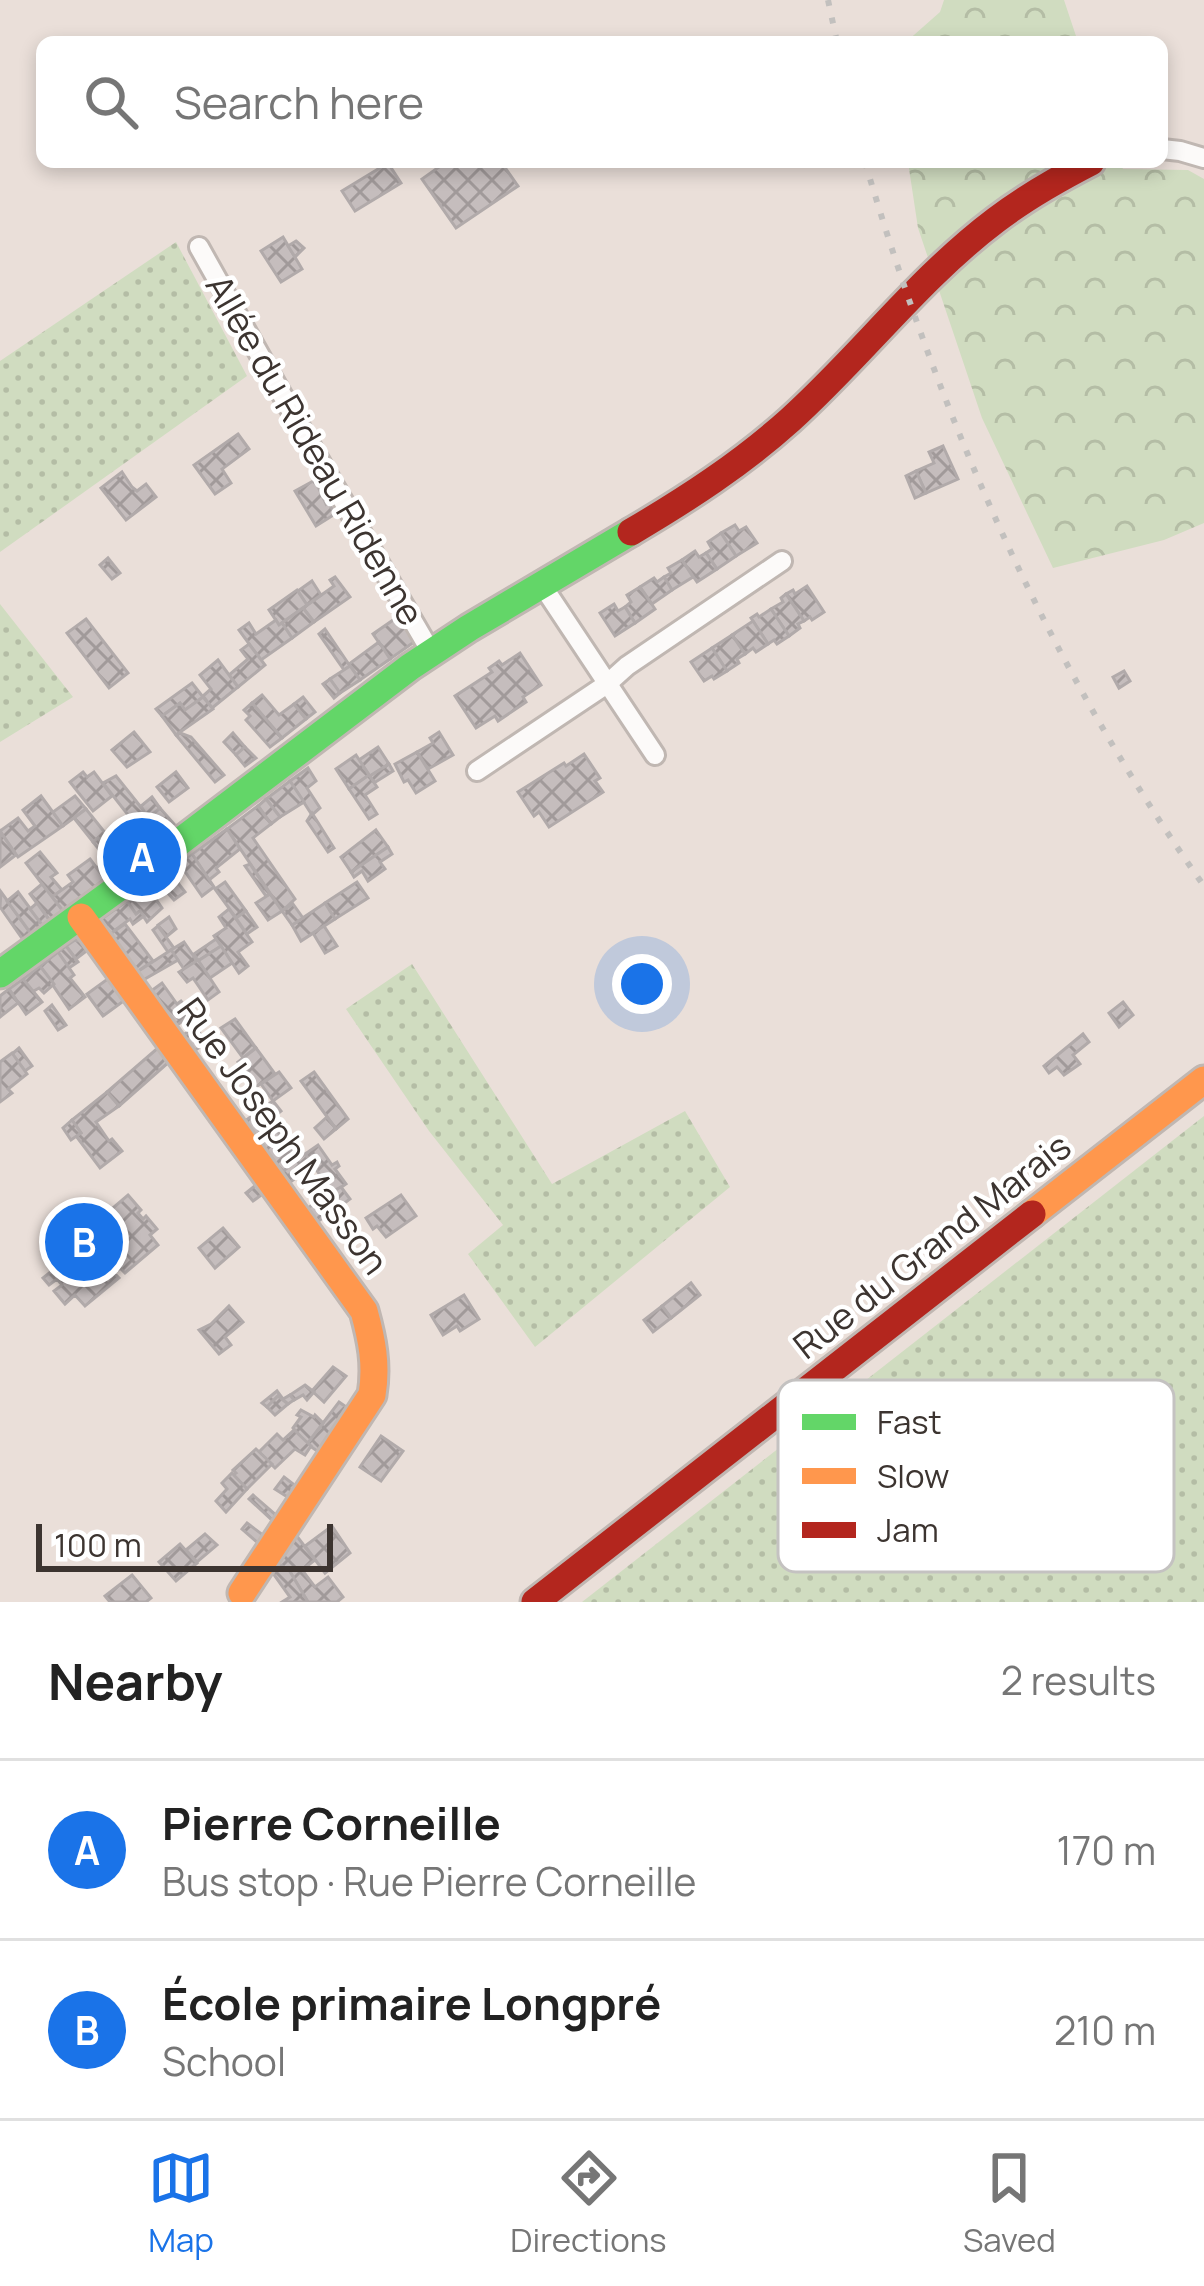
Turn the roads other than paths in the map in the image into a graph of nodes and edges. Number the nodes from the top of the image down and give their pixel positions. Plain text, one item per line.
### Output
1 (1168, 150) edge
2 (1204, 158) edge
3 (1078, 168) edge
4 (199, 247) dead end
5 (782, 561) dead end
6 (542, 585) junction
7 (431, 652) junction
8 (607, 684) junction
9 (655, 754) dead end
10 (477, 770) dead end
11 (81, 916) junction
12 (0, 974) edge
13 (1204, 1080) edge
14 (820, 1380) edge
15 (778, 1412) edge
16 (240, 1599) edge
17 (535, 1602) edge

1 - 2 street
3 - 6 street
4 - 7 street, Allée du Rideau Ridenne
5 - 8 street
6 - 7 street
6 - 8 street
7 - 11 street
8 - 9 street
8 - 10 street
11 - 12 street
11 - 16 street, Rue Joseph Masson
13 - 14 street, Rue du Grand Marais
15 - 17 street, Rue du Grand Marais

